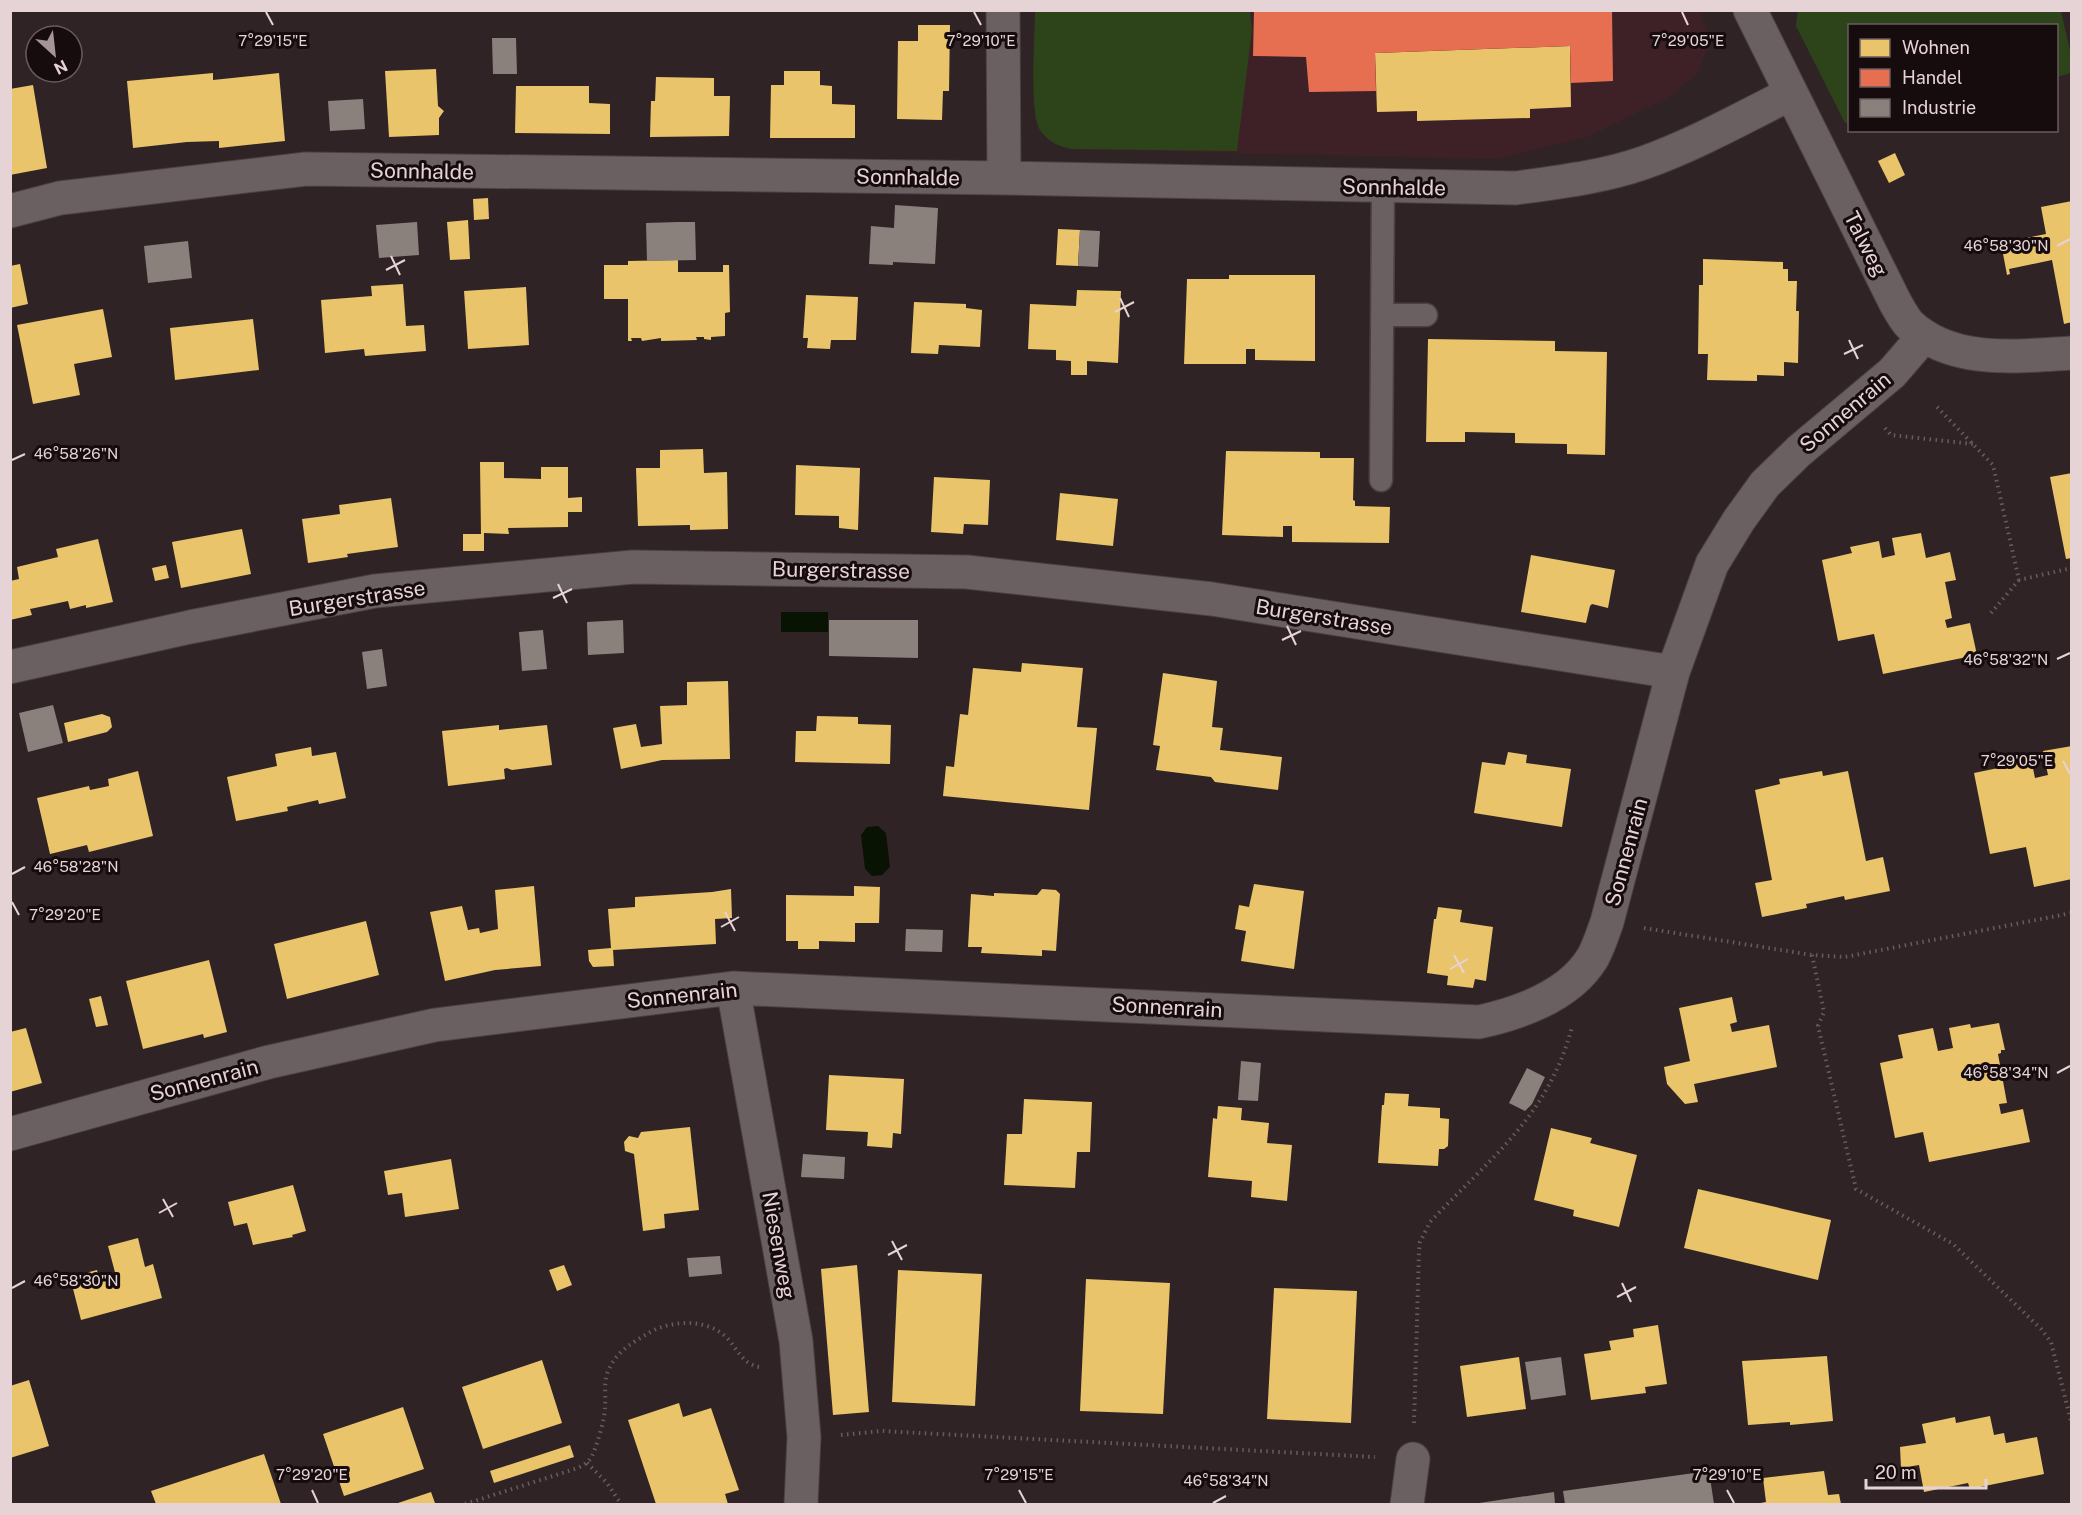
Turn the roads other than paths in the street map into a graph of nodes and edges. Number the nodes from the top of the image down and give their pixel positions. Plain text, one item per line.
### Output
1 (1003, 10) edge
2 (1750, 10) edge
3 (1790, 94) junction
4 (1004, 178) junction
5 (1383, 187) junction
6 (10, 211) edge
7 (1382, 315) junction
8 (1426, 315) dead end
9 (1924, 336) junction
10 (2072, 353) edge
11 (1381, 480) dead end
12 (10, 667) edge
13 (1673, 672) junction
14 (733, 988) junction
15 (10, 1134) edge
16 (1413, 1459) road end
17 (801, 1504) edge
18 (1401, 1504) edge

1 - 4 street
2 - 3 street, Talweg
3 - 5 street, Sonnhalde
3 - 9 street, Talweg
4 - 5 street, Sonnhalde
4 - 6 street, Sonnhalde
5 - 7 lane
7 - 8 lane
7 - 11 lane
9 - 10 street, Talweg
9 - 13 street, Sonnenrain
12 - 13 street, Burgerstrasse
13 - 14 street, Sonnenrain
14 - 15 street, Sonnenrain
14 - 17 street, Niesenweg
16 - 18 street

